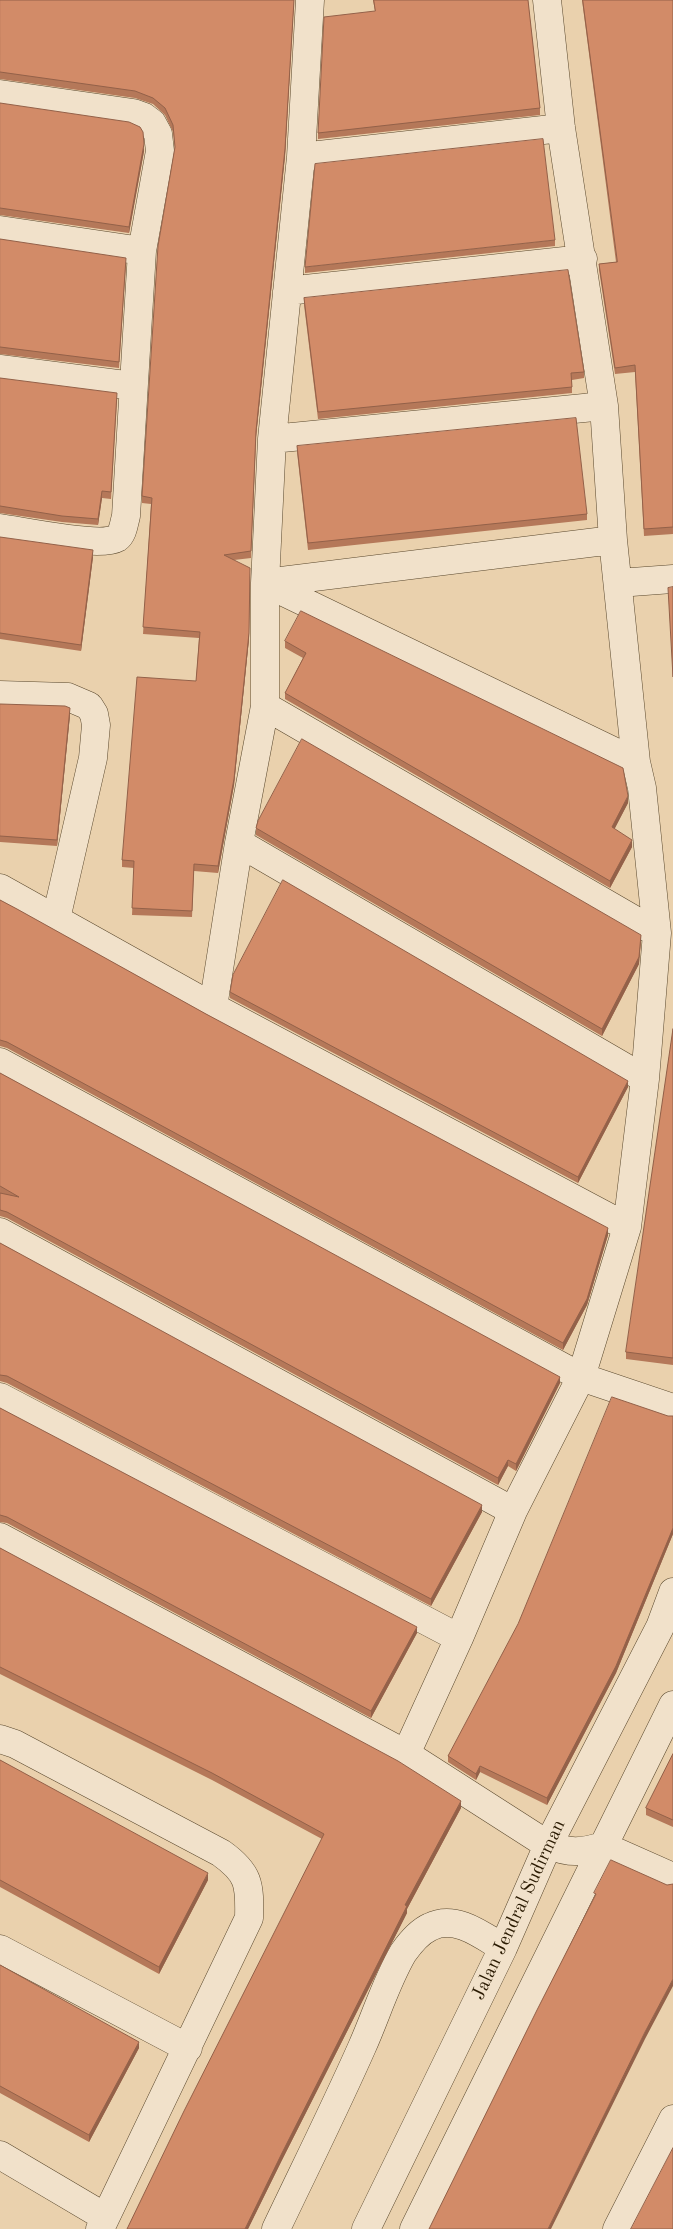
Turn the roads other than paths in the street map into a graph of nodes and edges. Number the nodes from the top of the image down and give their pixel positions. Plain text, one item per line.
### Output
1 (316, 0) edge
2 (547, 0) edge
3 (0, 94) edge
4 (561, 128) junction
5 (300, 157) junction
6 (0, 230) edge
7 (142, 251) junction
8 (583, 259) junction
9 (287, 291) junction
10 (0, 369) edge
11 (133, 386) junction
12 (604, 406) junction
13 (272, 439) junction
14 (0, 528) edge
15 (613, 540) junction
16 (673, 579) edge
17 (265, 583) junction
18 (618, 583) junction
19 (0, 695) edge
20 (265, 706) junction
21 (636, 762) junction
22 (239, 843) junction
23 (0, 888) edge
24 (56, 919) junction
25 (657, 933) junction
26 (213, 1007) junction
27 (0, 1062) edge
28 (645, 1080) junction
29 (626, 1227) junction
30 (0, 1232) edge
31 (581, 1377) junction
32 (0, 1397) edge
33 (673, 1408) edge
34 (513, 1511) junction
35 (0, 1537) edge
36 (673, 1592) edge
37 (459, 1638) junction
38 (673, 1706) edge
39 (0, 1739) edge
40 (406, 1754) junction
41 (548, 1845) junction
42 (603, 1846) junction
43 (673, 1877) edge
44 (503, 1948) junction
45 (0, 1949) edge
46 (188, 2048) junction
47 (673, 2120) edge
48 (0, 2155) edge
49 (103, 2223) edge
50 (276, 2229) edge
51 (366, 2229) edge
52 (414, 2229) edge
53 (617, 2229) edge

1 - 5 street
2 - 4 street
3 - 7 street
4 - 5 street
4 - 8 street
5 - 9 street
6 - 7 street
7 - 11 street
8 - 9 street
8 - 12 street
9 - 13 street
10 - 11 street
11 - 14 street
12 - 13 street
12 - 15 street
13 - 17 street
15 - 17 street
15 - 18 street
16 - 18 street
17 - 20 street
17 - 21 street
18 - 21 street
19 - 24 street
20 - 22 street
20 - 25 street
21 - 25 street
22 - 26 street
22 - 28 street
23 - 24 street
24 - 26 street
25 - 28 street
26 - 29 street
27 - 31 street
28 - 29 street
29 - 31 street
30 - 34 street
31 - 33 street
31 - 34 street
32 - 37 street
34 - 37 street
35 - 40 street
36 - 41 street, Jalan Jendral Sudirman
37 - 40 street
38 - 42 street
39 - 46 street
40 - 41 street
41 - 42 street
41 - 44 street, Jalan Jendral Sudirman
42 - 43 street
42 - 52 street
44 - 50 street
44 - 51 street, Jalan Jendral Sudirman
45 - 46 street
46 - 49 street
47 - 53 street
48 - 49 street

